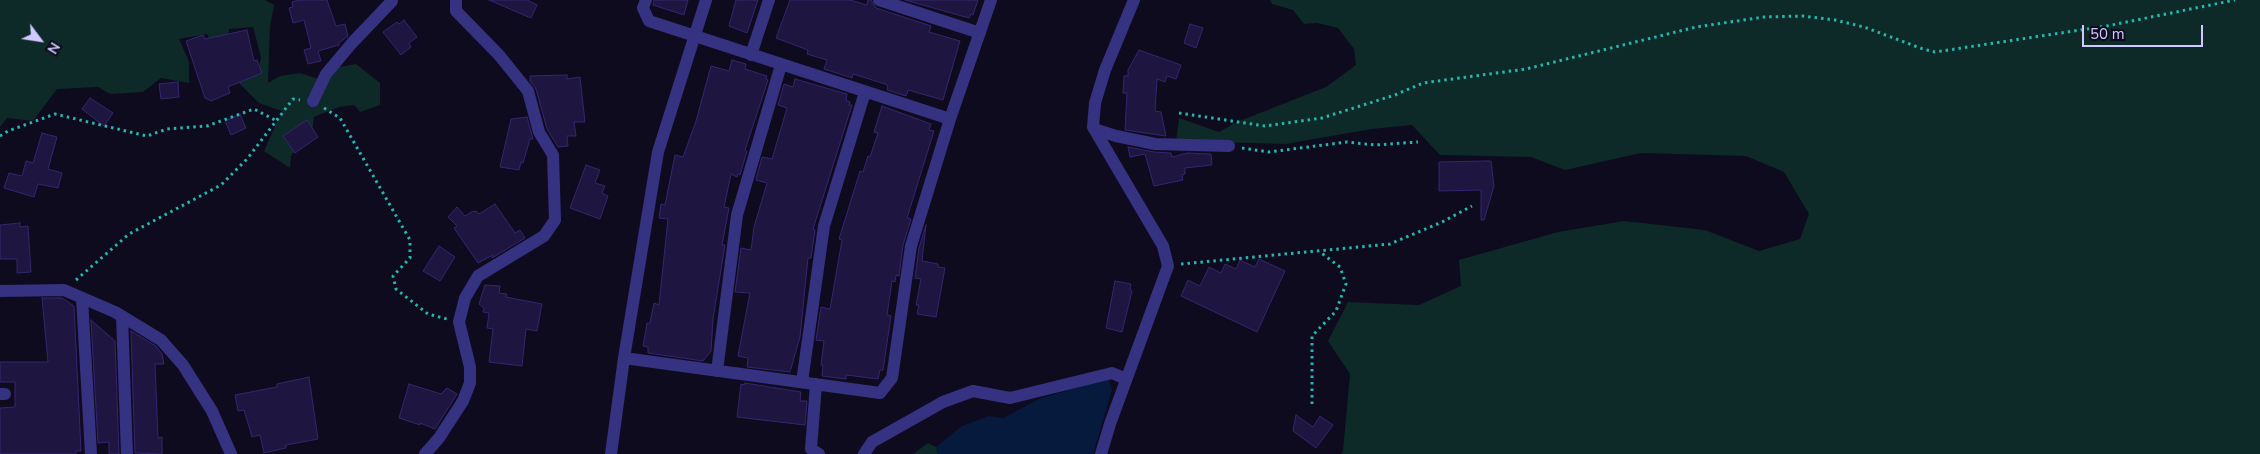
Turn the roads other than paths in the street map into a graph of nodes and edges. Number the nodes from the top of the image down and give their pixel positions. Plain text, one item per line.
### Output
1 (392, 0) edge
2 (456, 0) edge
3 (646, 0) edge
4 (706, 0) edge
5 (769, 0) edge
6 (879, 0) edge
7 (992, 0) edge
8 (1134, 0) edge
9 (980, 33) junction
10 (694, 37) junction
11 (751, 55) junction
12 (781, 65) junction
13 (865, 92) junction
14 (313, 101) road end
15 (950, 119) junction
16 (1094, 129) junction
17 (1230, 146) road end
18 (0, 290) edge
19 (82, 298) junction
20 (122, 316) junction
21 (624, 358) junction
22 (717, 370) junction
23 (1126, 379) junction
24 (802, 382) junction
25 (816, 384) junction
26 (91, 454) edge
27 (128, 454) edge
28 (231, 454) edge
29 (425, 454) edge
30 (611, 454) edge
31 (819, 454) edge
32 (864, 454) edge
33 (1101, 454) edge

1 - 14 street
2 - 29 street
3 - 10 street
4 - 10 street
5 - 11 street
6 - 9 street
7 - 9 street
8 - 16 street
9 - 15 street
10 - 11 street
10 - 21 street
11 - 12 street
12 - 13 street
12 - 22 street
13 - 15 street
13 - 24 street
15 - 25 street
16 - 17 street
16 - 23 street
18 - 19 street
19 - 20 street
19 - 26 street
20 - 27 street
20 - 28 street
21 - 22 street
21 - 30 street
22 - 24 street
23 - 32 street
23 - 33 street
24 - 25 street
25 - 31 street

